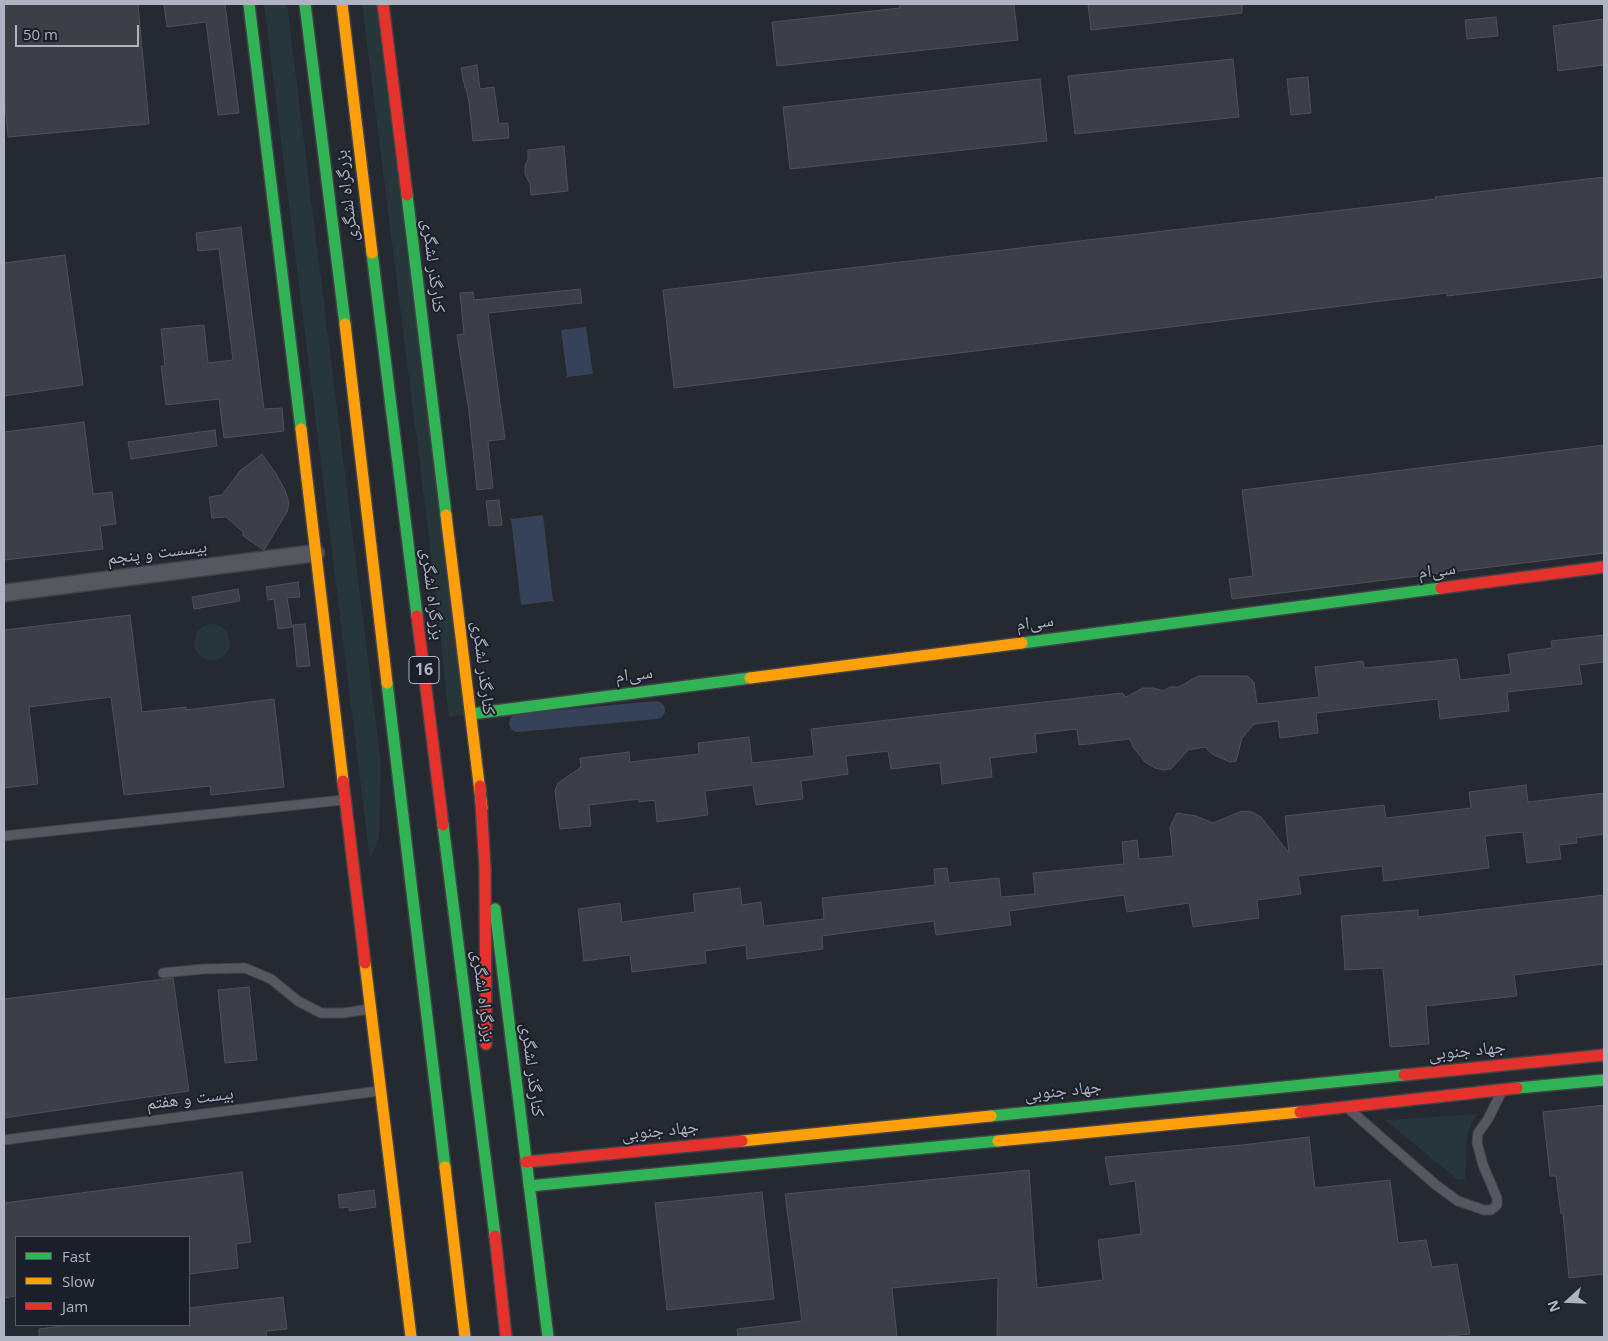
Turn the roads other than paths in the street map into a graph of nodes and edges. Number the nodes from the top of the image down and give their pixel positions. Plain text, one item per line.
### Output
1 (249, 4) edge
2 (305, 4) edge
3 (342, 4) edge
4 (382, 4) edge
5 (316, 553) junction
6 (1604, 567) edge
7 (4, 593) edge
8 (471, 714) junction
9 (480, 786) junction
10 (346, 800) junction
11 (4, 836) edge
12 (163, 973) dead end
13 (372, 1009) junction
14 (1604, 1055) edge
15 (486, 1058) dead end
16 (486, 1078) dead end
17 (1604, 1080) edge
18 (1503, 1089) junction
19 (381, 1090) junction
20 (1347, 1107) junction
21 (4, 1140) edge
22 (526, 1162) junction
23 (486, 1168) junction
24 (529, 1186) junction
25 (412, 1337) edge
26 (465, 1337) edge
27 (506, 1337) edge
28 (548, 1337) edge

1 - 5 main road
2 - 26 main road, بزرگراه لشگری / 16
3 - 23 main road, بزرگراه لشگری / 16
4 - 8 main road, کنارگذر لشگری
5 - 7 street, بیسست و پنجم
5 - 10 main road
6 - 8 main road, سی‌ام
8 - 9 main road, کنارگذر لشگری
9 - 15 main road
9 - 22 main road, کنارگذر لشگری
10 - 11 lane
10 - 13 main road
12 - 13 lane
13 - 19 main road
14 - 22 main road, جهاد جنوبی
16 - 23 main road
17 - 18 main road
18 - 20 main road
18 - 20 lane
19 - 21 lane, بیست و هفتم
19 - 25 main road
20 - 24 main road
22 - 24 main road, کنارگذر لشگری
23 - 27 main road, بزرگراه لشگری / 16
24 - 28 main road, کنارگذر لشگری

